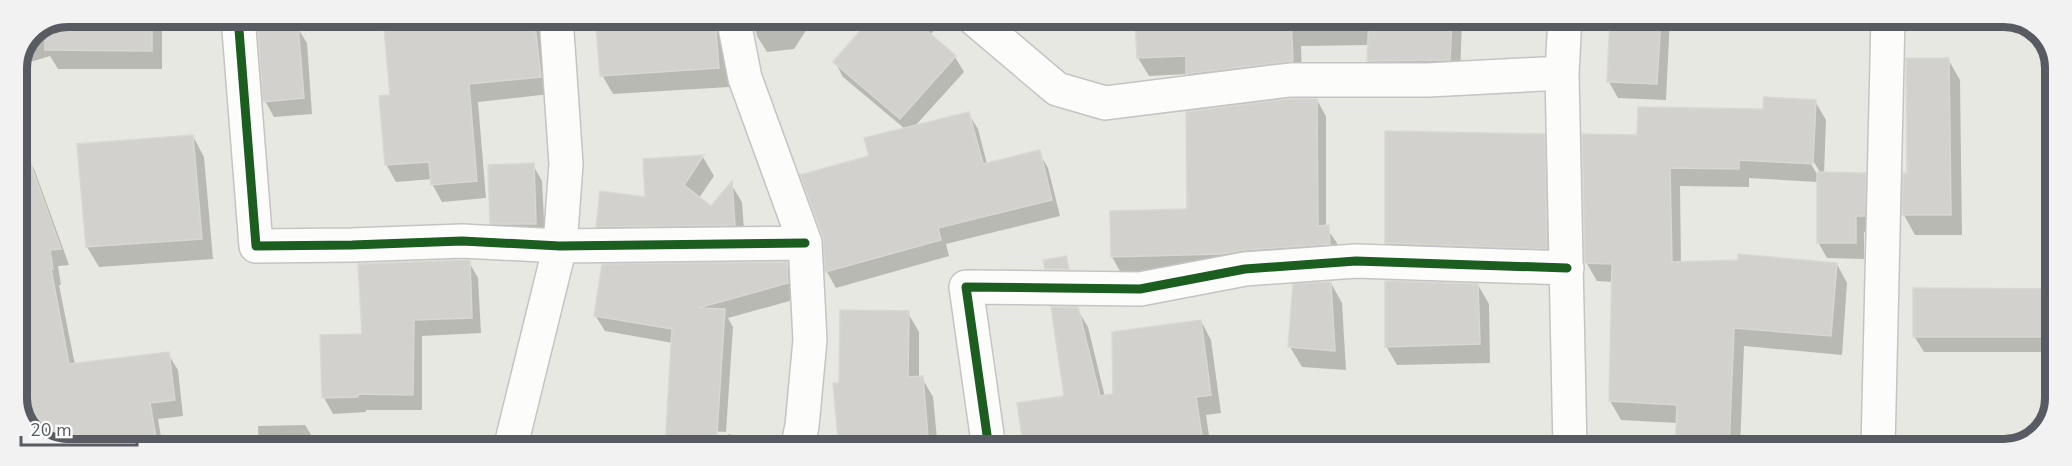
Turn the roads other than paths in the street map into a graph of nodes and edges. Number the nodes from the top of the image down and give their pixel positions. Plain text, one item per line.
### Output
1 (239, 27) edge
2 (557, 27) edge
3 (735, 27) edge
4 (984, 27) edge
5 (1564, 27) edge
6 (1888, 27) edge
7 (1562, 73) junction
8 (805, 243) junction
9 (560, 246) junction
10 (1568, 268) junction
11 (512, 439) edge
12 (799, 439) edge
13 (988, 439) edge
14 (1570, 439) edge
15 (1878, 439) edge

1 - 9 street
2 - 9 street
3 - 8 street
4 - 7 street
5 - 7 street
6 - 15 street
7 - 10 street
8 - 9 street
8 - 12 street
9 - 11 street
10 - 13 street
10 - 14 street

